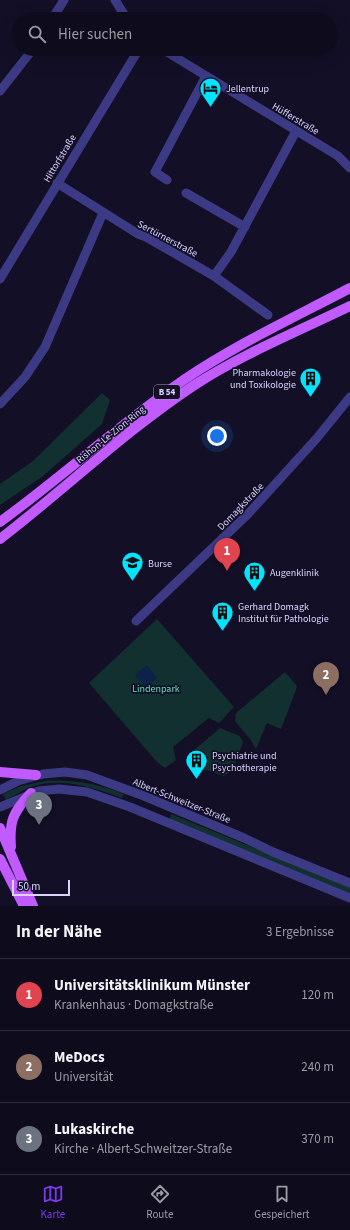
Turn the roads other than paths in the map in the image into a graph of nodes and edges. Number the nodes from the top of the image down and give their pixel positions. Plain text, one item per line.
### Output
1 (64, 0) edge
2 (115, 0) edge
3 (56, 12) edge
4 (123, 12) edge
5 (28, 56) edge
6 (135, 56) edge
7 (173, 56) edge
8 (206, 76) junction
9 (0, 91) edge
10 (296, 131) junction
11 (338, 156) junction
12 (350, 160) edge
13 (350, 168) edge
14 (168, 180) dead end
15 (57, 183) junction
16 (186, 192) dead end
17 (103, 213) junction
18 (245, 227) junction
19 (214, 276) junction
20 (0, 279) edge
21 (350, 288) edge
22 (350, 306) edge
23 (268, 315) dead end
24 (350, 397) edge
25 (0, 404) edge
26 (0, 522) edge
27 (0, 539) edge
28 (136, 621) dead end
29 (0, 772) edge
30 (36, 775) junction
31 (0, 790) edge
32 (31, 793) junction
33 (144, 796) junction
34 (0, 807) edge
35 (139, 811) junction
36 (0, 828) edge
37 (11, 853) junction
38 (1, 862) edge
39 (350, 883) edge
40 (350, 898) edge
41 (24, 906) edge
42 (33, 906) edge

1 - 3 street
2 - 4 street
5 - 9 street
6 - 15 street, Hittorfstraße
7 - 8 street, Hüfferstraße
8 - 10 street, Hüfferstraße
8 - 14 street
10 - 11 street, Hüfferstraße
10 - 18 street
11 - 12 street, Hüfferstraße
11 - 13 street, Hüfferstraße
15 - 17 street, Sertürnerstraße
15 - 20 street, Hittorfstraße
16 - 18 street
17 - 19 street, Sertürnerstraße
17 - 25 street
18 - 19 street
19 - 23 street, Sertürnerstraße
21 - 26 main road, Rishon-Le-Zion-Ring / B 54
22 - 27 main road, Rishon-Le-Zion-Ring / B 54
24 - 28 street, Domagkstraße
29 - 30 main road
30 - 31 street, Albert-Schweitzer-Straße
30 - 33 street, Albert-Schweitzer-Straße
32 - 34 street
32 - 35 street
32 - 37 main road
33 - 35 street
33 - 39 street, Albert-Schweitzer-Straße
35 - 40 street
36 - 37 main road
37 - 42 main road
38 - 41 main road

